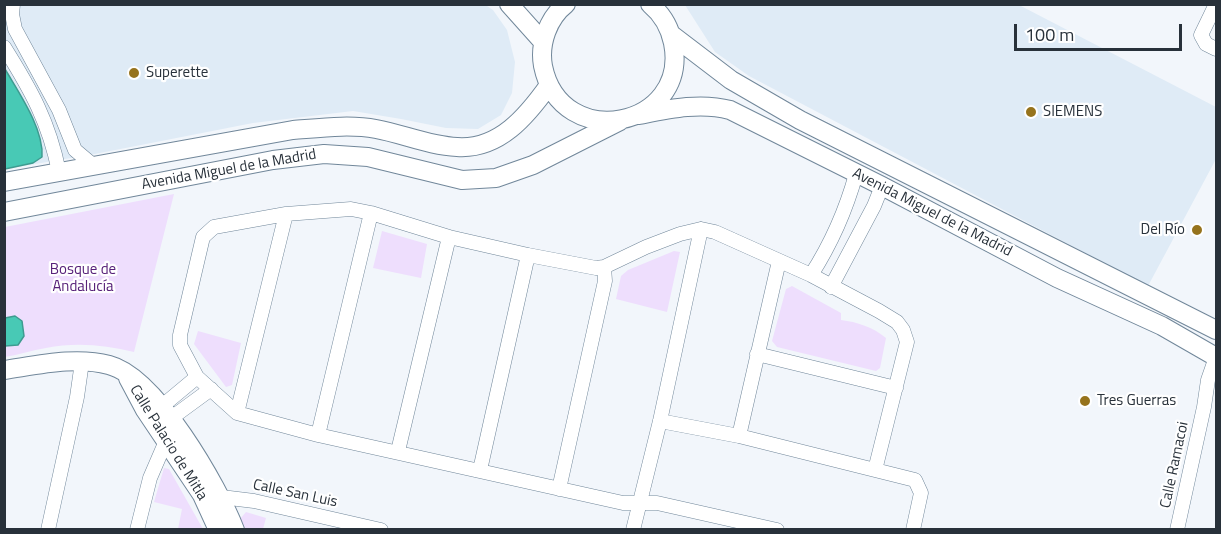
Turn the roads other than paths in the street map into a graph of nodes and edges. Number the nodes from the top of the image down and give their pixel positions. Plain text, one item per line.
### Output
1 (13, 4) edge
2 (509, 4) edge
3 (566, 4) edge
4 (650, 4) edge
5 (1216, 4) edge
6 (672, 35) junction
7 (543, 42) junction
8 (4, 47) edge
9 (1216, 50) edge
10 (549, 85) junction
11 (639, 115) junction
12 (620, 121) junction
13 (150, 155) junction
14 (94, 166) junction
15 (59, 172) junction
16 (856, 174) junction
17 (4, 182) edge
18 (882, 186) junction
19 (73, 198) junction
20 (4, 212) edge
21 (371, 213) junction
22 (286, 214) junction
23 (701, 229) junction
24 (449, 237) junction
25 (528, 255) junction
26 (779, 261) junction
27 (604, 267) junction
28 (811, 275) junction
29 (831, 287) junction
30 (1216, 330) edge
31 (757, 354) junction
32 (1216, 357) edge
33 (82, 362) junction
34 (4, 370) edge
35 (124, 371) junction
36 (197, 377) junction
37 (896, 388) junction
38 (211, 389) junction
39 (1216, 394) edge
40 (1204, 407) junction
41 (237, 413) junction
42 (660, 421) junction
43 (168, 423) junction
44 (318, 435) junction
45 (739, 436) junction
46 (398, 451) junction
47 (480, 470) junction
48 (875, 470) junction
49 (559, 489) junction
50 (202, 495) junction
51 (221, 498) junction
52 (639, 502) junction
53 (48, 530) edge
54 (137, 530) edge
55 (218, 530) edge
56 (235, 530) edge
57 (381, 530) edge
58 (633, 530) edge
59 (777, 530) edge
60 (913, 530) edge
61 (1177, 530) edge

1 - 14 street
2 - 7 main road
3 - 7 main road
4 - 6 main road
5 - 9 street
6 - 11 main road
6 - 30 main road, Avenida Miguel de la Madrid
7 - 10 main road
8 - 15 street
10 - 12 main road
10 - 13 main road, Avenida Miguel de la Madrid
11 - 12 main road, Avenida Miguel de la Madrid
11 - 16 main road, Avenida Miguel de la Madrid
12 - 19 main road, Avenida Miguel de la Madrid
13 - 14 main road, Avenida Miguel de la Madrid
13 - 19 main road
14 - 15 main road, Avenida Miguel de la Madrid
15 - 17 main road, Avenida Miguel de la Madrid
16 - 18 main road, Avenida Miguel de la Madrid
16 - 28 street
18 - 29 street
18 - 32 main road, Avenida Miguel de la Madrid
19 - 20 main road, Avenida Miguel de la Madrid
21 - 22 street
21 - 24 street
21 - 44 street
22 - 36 street
22 - 41 street
23 - 26 street
23 - 27 street
23 - 42 street
24 - 25 street
24 - 46 street
25 - 27 street
25 - 47 street
26 - 28 street
26 - 31 street
27 - 49 street
28 - 29 street
29 - 37 street
31 - 37 street
31 - 45 street
32 - 40 street, Calle Ramacoi
33 - 34 main road
33 - 35 main road
33 - 53 street
35 - 43 main road, Calle Palacio de Mitla
35 - 43 main road, Calle Palacio de Mitla
36 - 38 street
36 - 43 street
37 - 48 street
38 - 41 street
38 - 43 street
39 - 40 street, Calle Ramacoi
40 - 61 street, Calle Ramacoi
41 - 44 street
42 - 45 street
42 - 52 street
43 - 50 main road, Calle Palacio de Mitla
43 - 51 main road, Calle Palacio de Mitla
43 - 54 street
44 - 46 street
45 - 48 street
46 - 47 street
47 - 49 street
48 - 60 street
49 - 52 street
50 - 51 street, Calle San Luis
50 - 55 main road, Calle Palacio de Mitla
51 - 56 main road, Calle Palacio de Mitla
51 - 57 street, Calle San Luis
52 - 58 street
52 - 59 street

